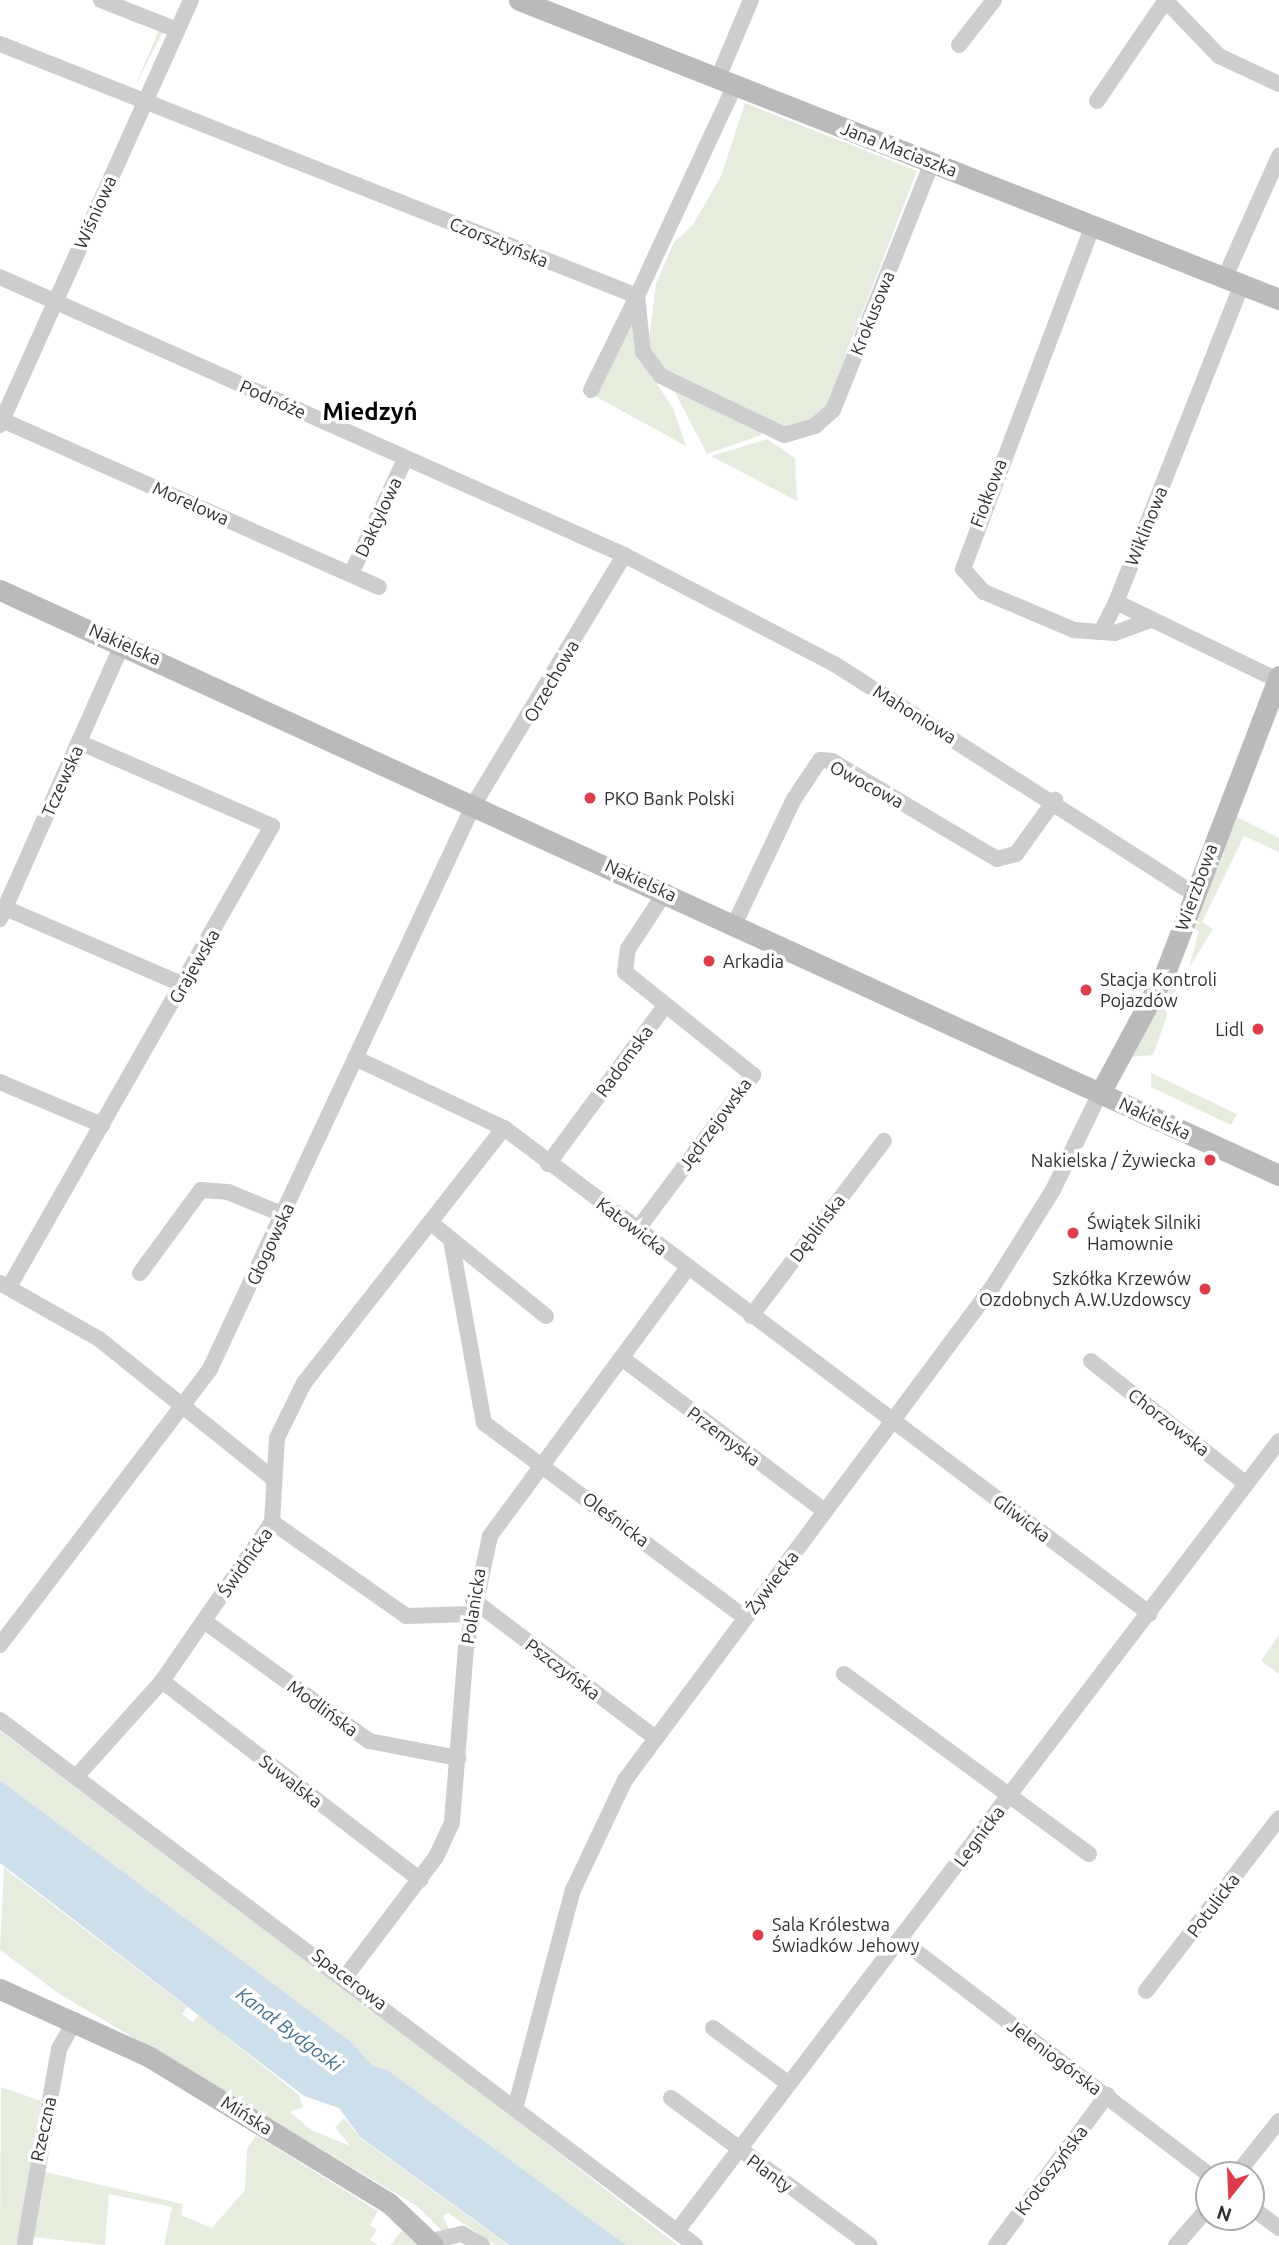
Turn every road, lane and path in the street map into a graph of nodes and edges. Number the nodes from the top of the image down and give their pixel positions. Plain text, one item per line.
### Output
1 (101, 0) edge
2 (191, 0) edge
3 (519, 0) edge
4 (751, 0) edge
5 (994, 0) edge
6 (1165, 0) edge
7 (177, 30) junction
8 (0, 44) edge
9 (959, 45) dead end
10 (727, 82) junction
11 (1279, 84) edge
12 (145, 101) junction
13 (1097, 101) dead end
14 (1279, 156) edge
15 (932, 162) junction
16 (1093, 225) junction
17 (0, 277) edge
18 (1233, 280) junction
19 (637, 296) junction
20 (1279, 299) edge
21 (55, 300) junction
22 (591, 390) dead end
23 (1, 422) edge
24 (405, 459) junction
25 (624, 555) junction
26 (351, 575) junction
27 (379, 587) dead end
28 (0, 590) edge
29 (1116, 603) junction
30 (1150, 620) junction
31 (1101, 632) junction
32 (123, 643) junction
33 (1278, 678) edge
34 (79, 742) junction
35 (1055, 800) junction
36 (474, 804) junction
37 (666, 891) junction
38 (1194, 894) junction
39 (2, 913) edge
40 (735, 923) junction
41 (184, 985) junction
42 (663, 1007) junction
43 (355, 1058) junction
44 (0, 1082) edge
45 (1100, 1093) junction
46 (102, 1125) junction
47 (503, 1128) junction
48 (884, 1141) dead end
49 (548, 1164) junction
50 (1279, 1175) edge
51 (284, 1214) junction
52 (432, 1223) junction
53 (637, 1230) junction
54 (451, 1240) junction
55 (687, 1269) junction
56 (140, 1273) dead end
57 (4, 1285) edge
58 (546, 1316) dead end
59 (751, 1316) junction
60 (623, 1359) junction
61 (1091, 1361) dead end
62 (185, 1406) junction
63 (893, 1421) junction
64 (1279, 1441) edge
65 (544, 1464) junction
66 (274, 1479) junction
67 (1247, 1484) junction
68 (825, 1511) junction
69 (272, 1522) junction
70 (473, 1607) junction
71 (1150, 1614) junction
72 (744, 1617) junction
73 (441, 1619) junction
74 (204, 1621) junction
75 (0, 1644) edge
76 (466, 1648) junction
77 (844, 1674) dead end
78 (162, 1681) junction
79 (0, 1720) edge
80 (654, 1737) junction
81 (458, 1758) junction
82 (76, 1777) junction
83 (1011, 1794) junction
84 (1279, 1818) edge
85 (1088, 1854) dead end
86 (419, 1880) junction
87 (901, 1940) junction
88 (346, 1976) junction
89 (0, 1989) edge
90 (1146, 1992) dead end
91 (75, 2020) junction
92 (713, 2028) dead end
93 (789, 2084) junction
94 (1107, 2095) junction
95 (671, 2098) dead end
96 (516, 2105) junction
97 (1279, 2121) edge
98 (738, 2150) junction
99 (1247, 2161) edge
100 (1195, 2164) edge
101 (1195, 2223) edge
102 (677, 2231) junction
103 (25, 2242) dead end
104 (432, 2243) edge
105 (482, 2245) edge
106 (695, 2245) edge
107 (870, 2245) edge
108 (996, 2245) edge
109 (1176, 2245) edge

1 - 7 street
2 - 7 street, Wiśniowa
3 - 10 street, Jana Maciaszka
4 - 10 street
5 - 9 street
6 - 11 street
6 - 13 street
7 - 12 street, Wiśniowa
8 - 12 street, Czorsztyńska
10 - 15 street, Jana Maciaszka
10 - 19 street
12 - 19 street, Czorsztyńska
12 - 21 street, Wiśniowa
14 - 18 street, Wiklinowa
15 - 16 street, Jana Maciaszka
15 - 19 street, Krokusowa
16 - 18 street, Jana Maciaszka
16 - 31 street, Fiołkowa
17 - 21 street, Podnóże
18 - 20 street, Jana Maciaszka
18 - 29 street, Wiklinowa
19 - 22 street
21 - 23 street, Wiśniowa
21 - 24 street, Podnóże
23 - 26 street, Morelowa
24 - 25 street, Podnóże
24 - 26 street, Daktylowa
25 - 35 street, Mahoniowa
25 - 36 street, Orzechowa
26 - 27 street, Morelowa
28 - 32 street, Nakielska
29 - 30 street
29 - 31 street, Wiklinowa
30 - 31 street, Fiołkowa
30 - 33 street
32 - 34 street, Tczewska
32 - 36 street, Nakielska
33 - 38 street, Wierzbowa
34 - 39 street, Tczewska
34 - 41 street, Grajewska
35 - 38 street, Mahoniowa
35 - 40 street, Owocowa
36 - 37 street, Nakielska
36 - 43 street, Głogowska
37 - 40 street, Nakielska
37 - 42 street, Radomska
38 - 45 street, Wierzbowa
39 - 41 street
40 - 45 street, Nakielska
41 - 46 street, Grajewska
42 - 49 street, Radomska
42 - 53 street, Jędrzejowska
43 - 47 street, Katowicka
43 - 51 street, Głogowska
44 - 46 street
45 - 50 street, Nakielska
45 - 63 street, Żywiecka
46 - 57 street, Grajewska
47 - 49 street, Katowicka
47 - 52 street, Świdnicka
48 - 59 street, Dęblińska
49 - 53 street, Katowicka
51 - 56 street
51 - 62 street, Głogowska
52 - 54 street
52 - 66 street, Świdnicka
53 - 55 street, Katowicka
54 - 58 street
54 - 65 street, Oleśnicka
55 - 59 street, Katowicka
55 - 60 street, Polanicka
57 - 62 street
59 - 63 street, Katowicka
60 - 65 street, Polanicka
60 - 68 street, Przemyska
61 - 67 street, Chorzowska
62 - 66 street
62 - 75 street, Głogowska
63 - 68 street, Żywiecka
63 - 71 street, Gliwicka
64 - 67 street, Legnicka
65 - 70 street, Polanicka
65 - 72 street, Oleśnicka
66 - 69 street, Świdnicka
67 - 71 street, Legnicka
68 - 72 street, Żywiecka
69 - 73 street
69 - 74 street, Świdnicka
70 - 73 street
70 - 76 street, Polanicka
70 - 80 street, Pszczyńska
71 - 83 street, Legnicka
72 - 80 street, Żywiecka
73 - 76 street
74 - 78 street, Świdnicka
74 - 81 street, Modlińska
76 - 81 street, Polanicka
77 - 83 street
78 - 82 street, Świdnicka
78 - 86 street, Suwalska
79 - 82 street, Spacerowa
80 - 96 street, Żywiecka
81 - 86 street, Polanicka
82 - 88 street, Spacerowa
83 - 85 street
83 - 87 street, Legnicka
84 - 90 street, Potulicka
86 - 88 street, Polanicka
87 - 93 street, Legnicka
87 - 94 street, Jeleniogórska
88 - 96 street, Spacerowa
89 - 91 street, Mińska
91 - 103 street, Rzeczna
91 - 104 street, Mińska
92 - 93 street
93 - 98 street, Legnicka
94 - 100 street, Jeleniogórska
94 - 108 street, Krotoszyńska
95 - 98 street, Planty
96 - 102 street, Spacerowa
97 - 99 street
98 - 102 street, Legnicka
98 - 107 street, Planty
101 - 109 street
102 - 106 street, Spacerowa
104 - 105 street, Mińska

